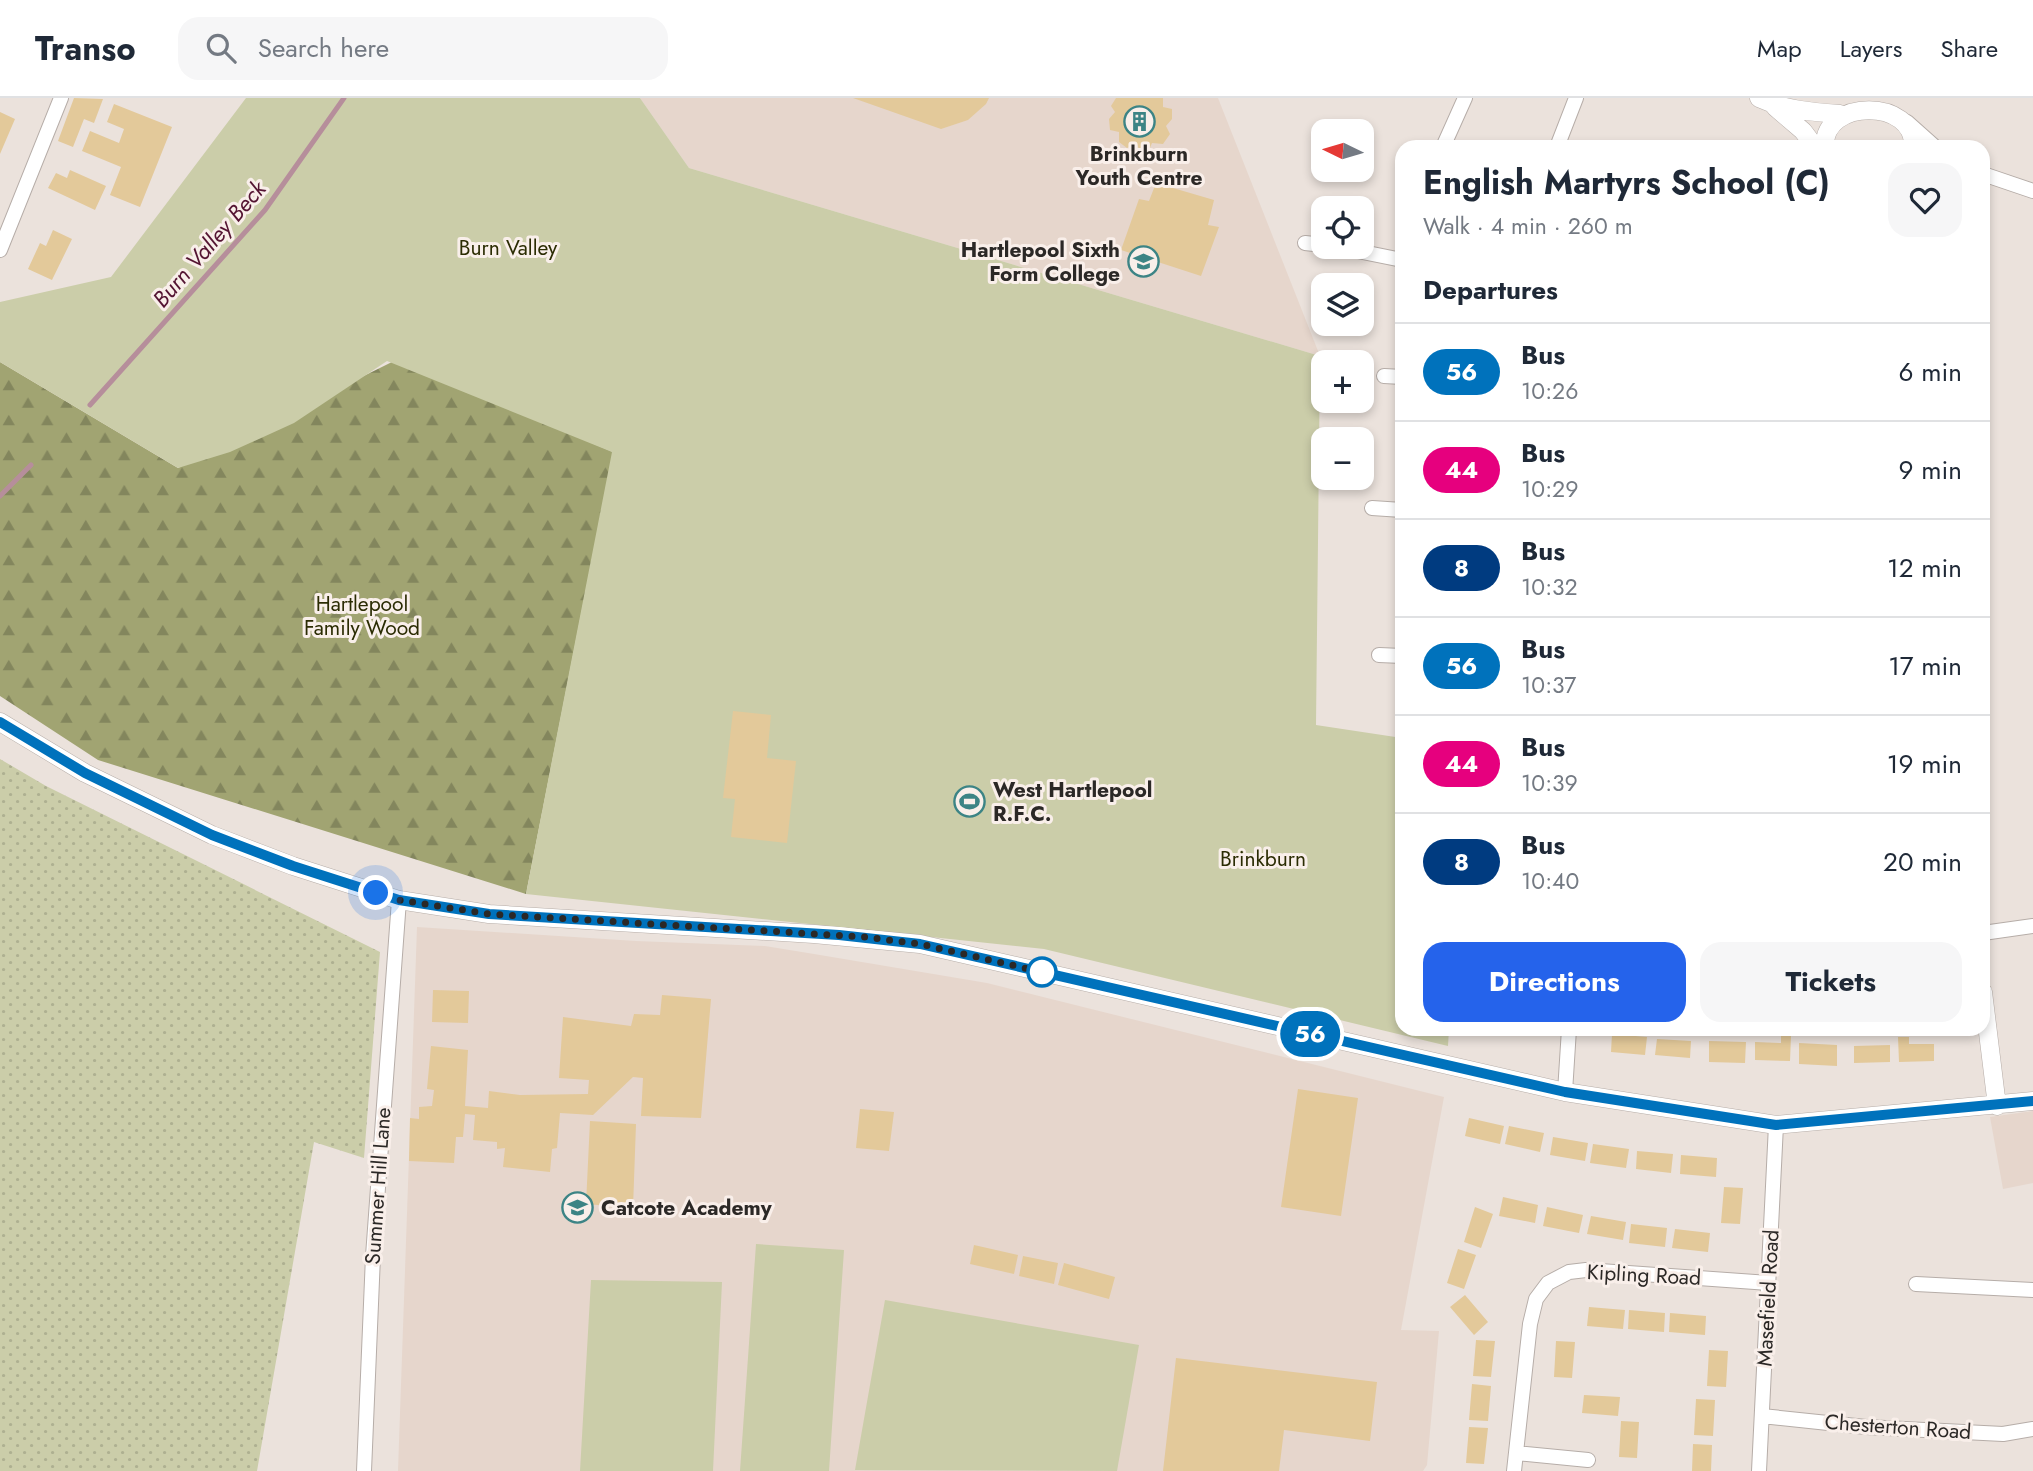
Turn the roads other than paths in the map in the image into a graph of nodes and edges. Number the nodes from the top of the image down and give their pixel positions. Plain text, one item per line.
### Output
1 (61, 98) edge
2 (1465, 98) edge
3 (1576, 98) edge
4 (1886, 98) edge
5 (1766, 101) edge
6 (1846, 107) edge
7 (1900, 117) junction
8 (1446, 140) edge
9 (1560, 140) edge
10 (1810, 140) edge
11 (1825, 140) edge
12 (1912, 140) edge
13 (1927, 140) edge
14 (1990, 176) edge
15 (2033, 191) edge
16 (1305, 243) dead end
17 (1311, 244) edge
18 (0, 250) edge
19 (1374, 254) edge
20 (1395, 259) edge
21 (1384, 376) dead end
22 (1395, 377) edge
23 (1372, 508) dead end
24 (1395, 510) edge
25 (1379, 655) dead end
26 (1395, 656) edge
27 (0, 722) edge
28 (399, 900) junction
29 (2033, 926) edge
30 (1990, 932) edge
31 (1569, 1036) edge
32 (1988, 1036) edge
33 (1565, 1092) junction
34 (2033, 1101) edge
35 (1997, 1106) junction
36 (1776, 1125) junction
37 (1769, 1283) junction
38 (1916, 1284) dead end
39 (2033, 1290) edge
40 (1762, 1416) junction
41 (2033, 1429) edge
42 (1516, 1453) junction
43 (1588, 1460) dead end
44 (364, 1471) edge
45 (1514, 1471) edge
46 (1759, 1471) edge

1 - 18 street
2 - 8 street
3 - 9 street
4 - 7 street
5 - 6 street
5 - 10 street
6 - 7 street
6 - 11 street
7 - 12 street
7 - 13 street
14 - 15 street
16 - 17 street
19 - 20 street
21 - 22 street
23 - 24 street
25 - 26 street
27 - 28 street
28 - 33 street
28 - 44 street, Summer Hill Lane
29 - 30 street
31 - 33 street
32 - 35 street
33 - 36 street
34 - 35 street
35 - 36 street
36 - 37 street, Masefield Road
37 - 40 street, Masefield Road
37 - 42 street, Kipling Road
38 - 39 street
40 - 41 street, Chesterton Road
40 - 46 street, Masefield Road
42 - 43 street
42 - 45 street, Kipling Road

